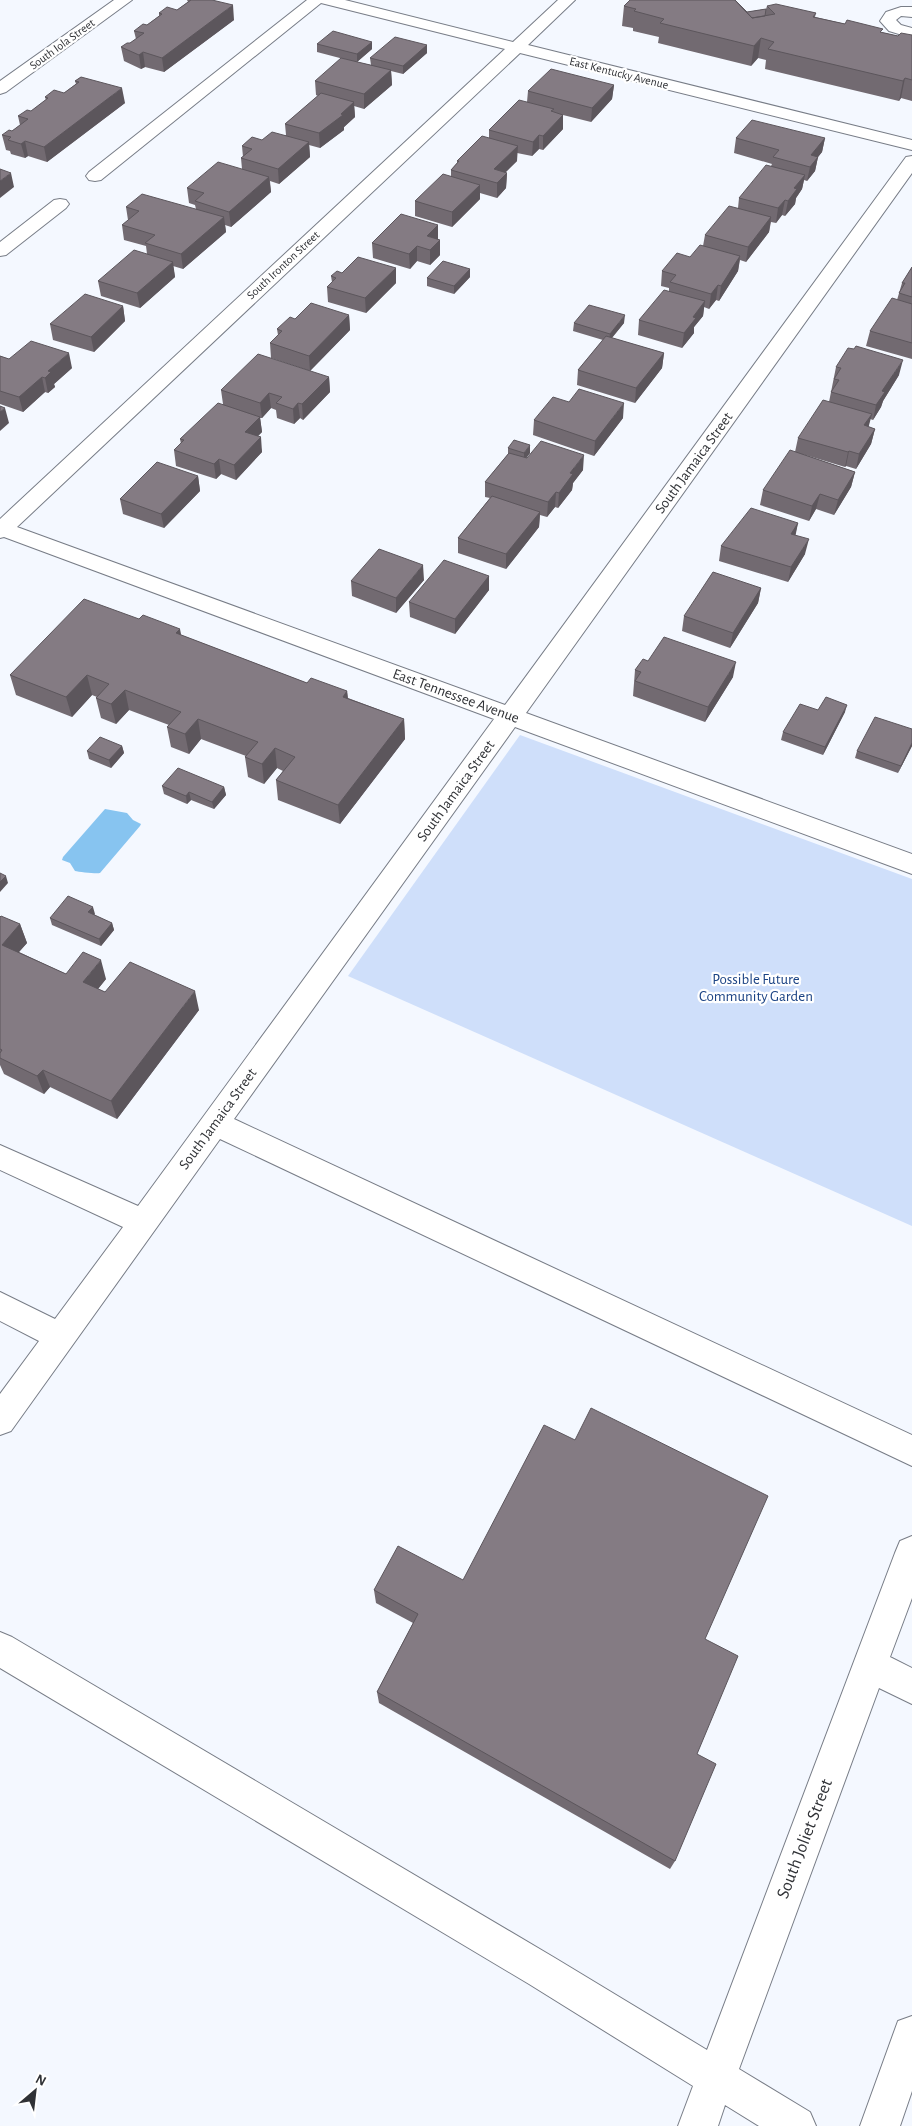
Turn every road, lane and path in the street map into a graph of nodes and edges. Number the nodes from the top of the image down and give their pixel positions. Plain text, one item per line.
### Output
1 (124, 0) edge
2 (316, 0) edge
3 (326, 0) edge
4 (566, 0) edge
5 (912, 12) edge
6 (912, 33) edge
7 (516, 47) junction
8 (0, 89) edge
9 (912, 145) edge
10 (912, 161) edge
11 (95, 176) dead end
12 (60, 204) dead end
13 (0, 251) edge
14 (1, 529) edge
15 (510, 716) junction
16 (912, 864) edge
17 (215, 1123) junction
18 (0, 1157) edge
19 (143, 1222) junction
20 (0, 1306) edge
21 (60, 1337) junction
22 (0, 1420) edge
23 (912, 1451) edge
24 (912, 1553) edge
25 (0, 1649) edge
26 (870, 1665) junction
27 (912, 1687) edge
28 (912, 2035) edge
29 (716, 2076) junction
30 (698, 2126) edge
31 (796, 2126) edge
32 (880, 2126) edge

1 - 8 street, South Iola Street
2 - 11 street
3 - 7 street, East Kentucky Avenue
4 - 7 street, South Ironton Street
5 - 6 street
7 - 9 street, East Kentucky Avenue
7 - 14 street, South Ironton Street
10 - 15 street, South Jamaica Street
12 - 13 street
14 - 15 street, East Tennessee Avenue
15 - 16 street, East Tennessee Avenue
15 - 17 street, South Jamaica Street
17 - 19 street, South Jamaica Street
17 - 23 street
18 - 19 street
19 - 21 street, South Jamaica Street
20 - 21 street
21 - 22 street, South Jamaica Street
24 - 26 street, South Joliet Street
25 - 29 street
26 - 27 street
26 - 29 street, South Joliet Street
28 - 32 street
29 - 30 street, South Joliet Street
29 - 31 street

